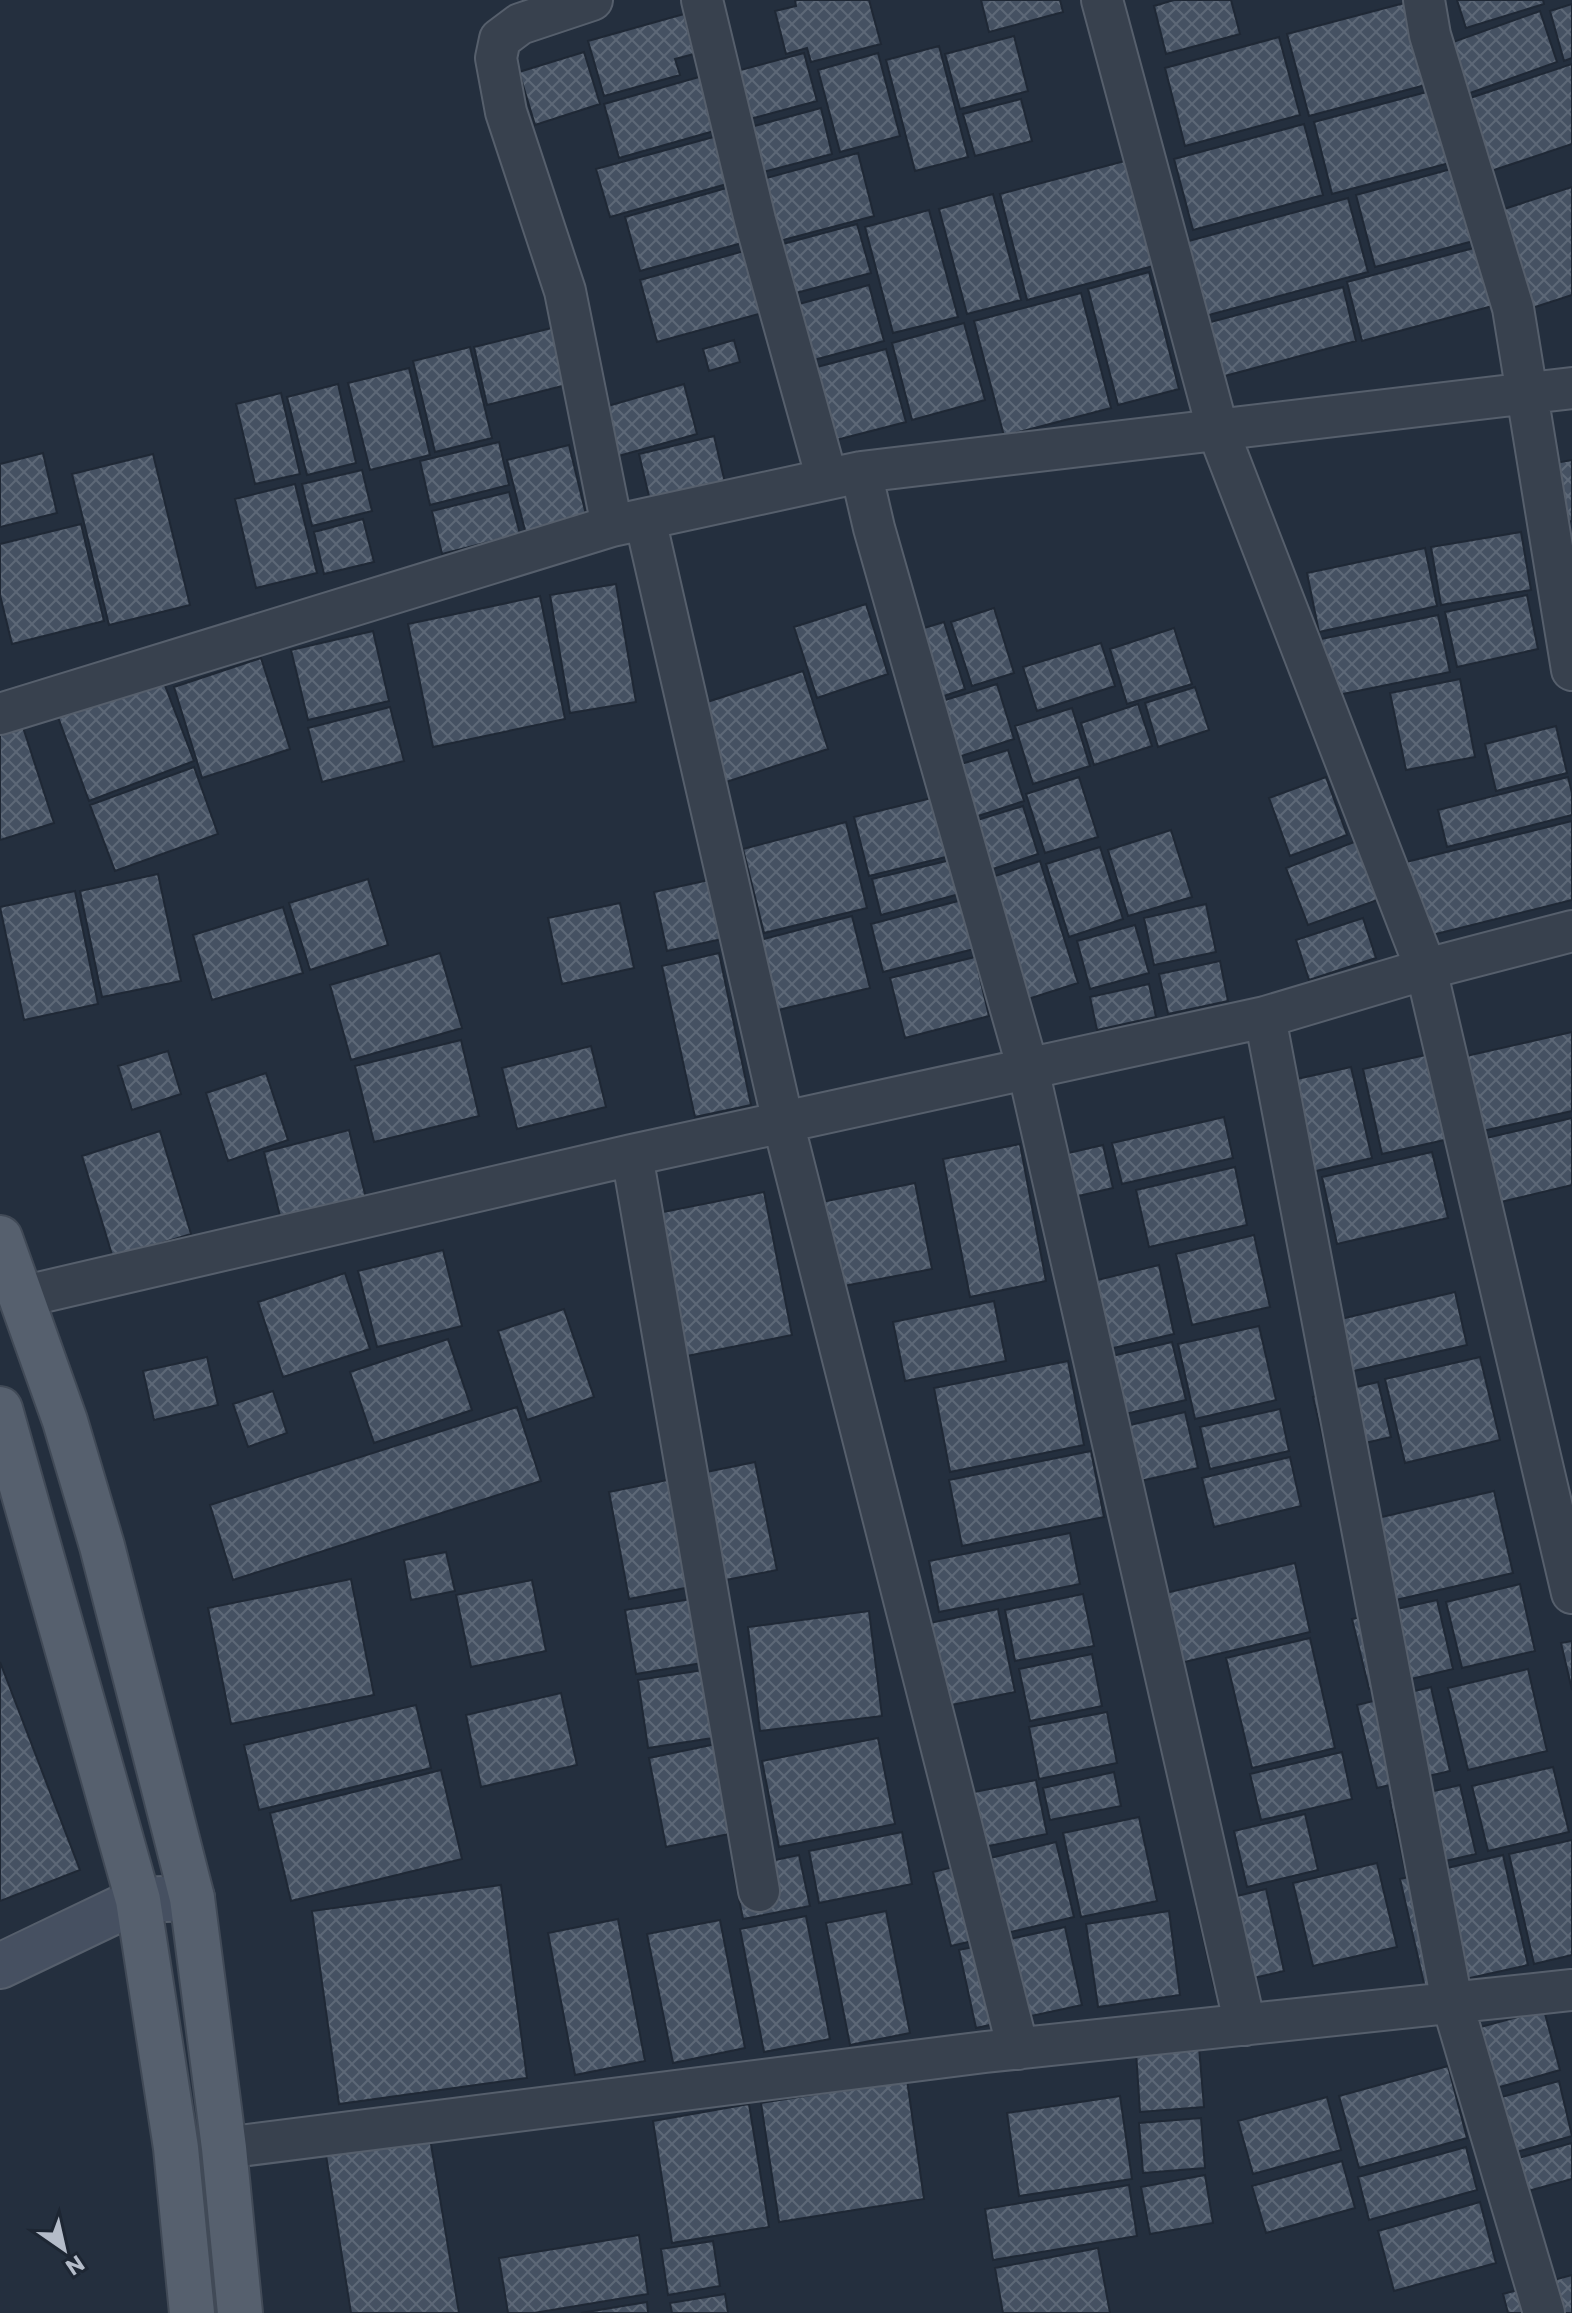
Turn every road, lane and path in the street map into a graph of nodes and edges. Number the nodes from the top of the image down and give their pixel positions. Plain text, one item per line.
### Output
1 (592, 0) edge
2 (702, 0) edge
3 (1102, 0) edge
4 (1424, 0) edge
5 (1572, 388) edge
6 (1525, 392) junction
7 (1218, 431) junction
8 (844, 476) junction
9 (629, 523) junction
10 (1572, 670) edge
11 (0, 714) edge
12 (1572, 931) edge
13 (1426, 969) junction
14 (1265, 1017) junction
15 (1028, 1069) junction
16 (783, 1122) junction
17 (632, 1155) junction
18 (0, 1238) edge
19 (21, 1297) junction
20 (0, 1409) edge
21 (1572, 1593) edge
22 (759, 1891) dead end
23 (192, 1898) junction
24 (138, 1900) junction
25 (0, 1966) edge
26 (1572, 1990) edge
27 (1452, 2002) junction
28 (1245, 2025) junction
29 (1018, 2049) junction
30 (224, 2148) junction
31 (192, 2313) edge
32 (240, 2313) edge
33 (1544, 2313) edge

1 - 9 street
2 - 8 street
3 - 7 street
4 - 6 street
5 - 6 street
6 - 7 street
6 - 10 street
7 - 8 street
7 - 13 street
8 - 9 street
8 - 15 street
9 - 11 street
9 - 16 street
12 - 13 street
13 - 14 street
13 - 21 street
14 - 15 street
14 - 27 street
15 - 16 street
15 - 28 street
16 - 17 street
16 - 29 street
17 - 19 street
17 - 22 street
18 - 19 main road
19 - 23 main road
20 - 24 main road
23 - 24 street
23 - 30 main road
24 - 25 street
24 - 31 main road
26 - 27 street
27 - 28 street
27 - 33 street
28 - 29 street
29 - 30 street
30 - 32 main road

